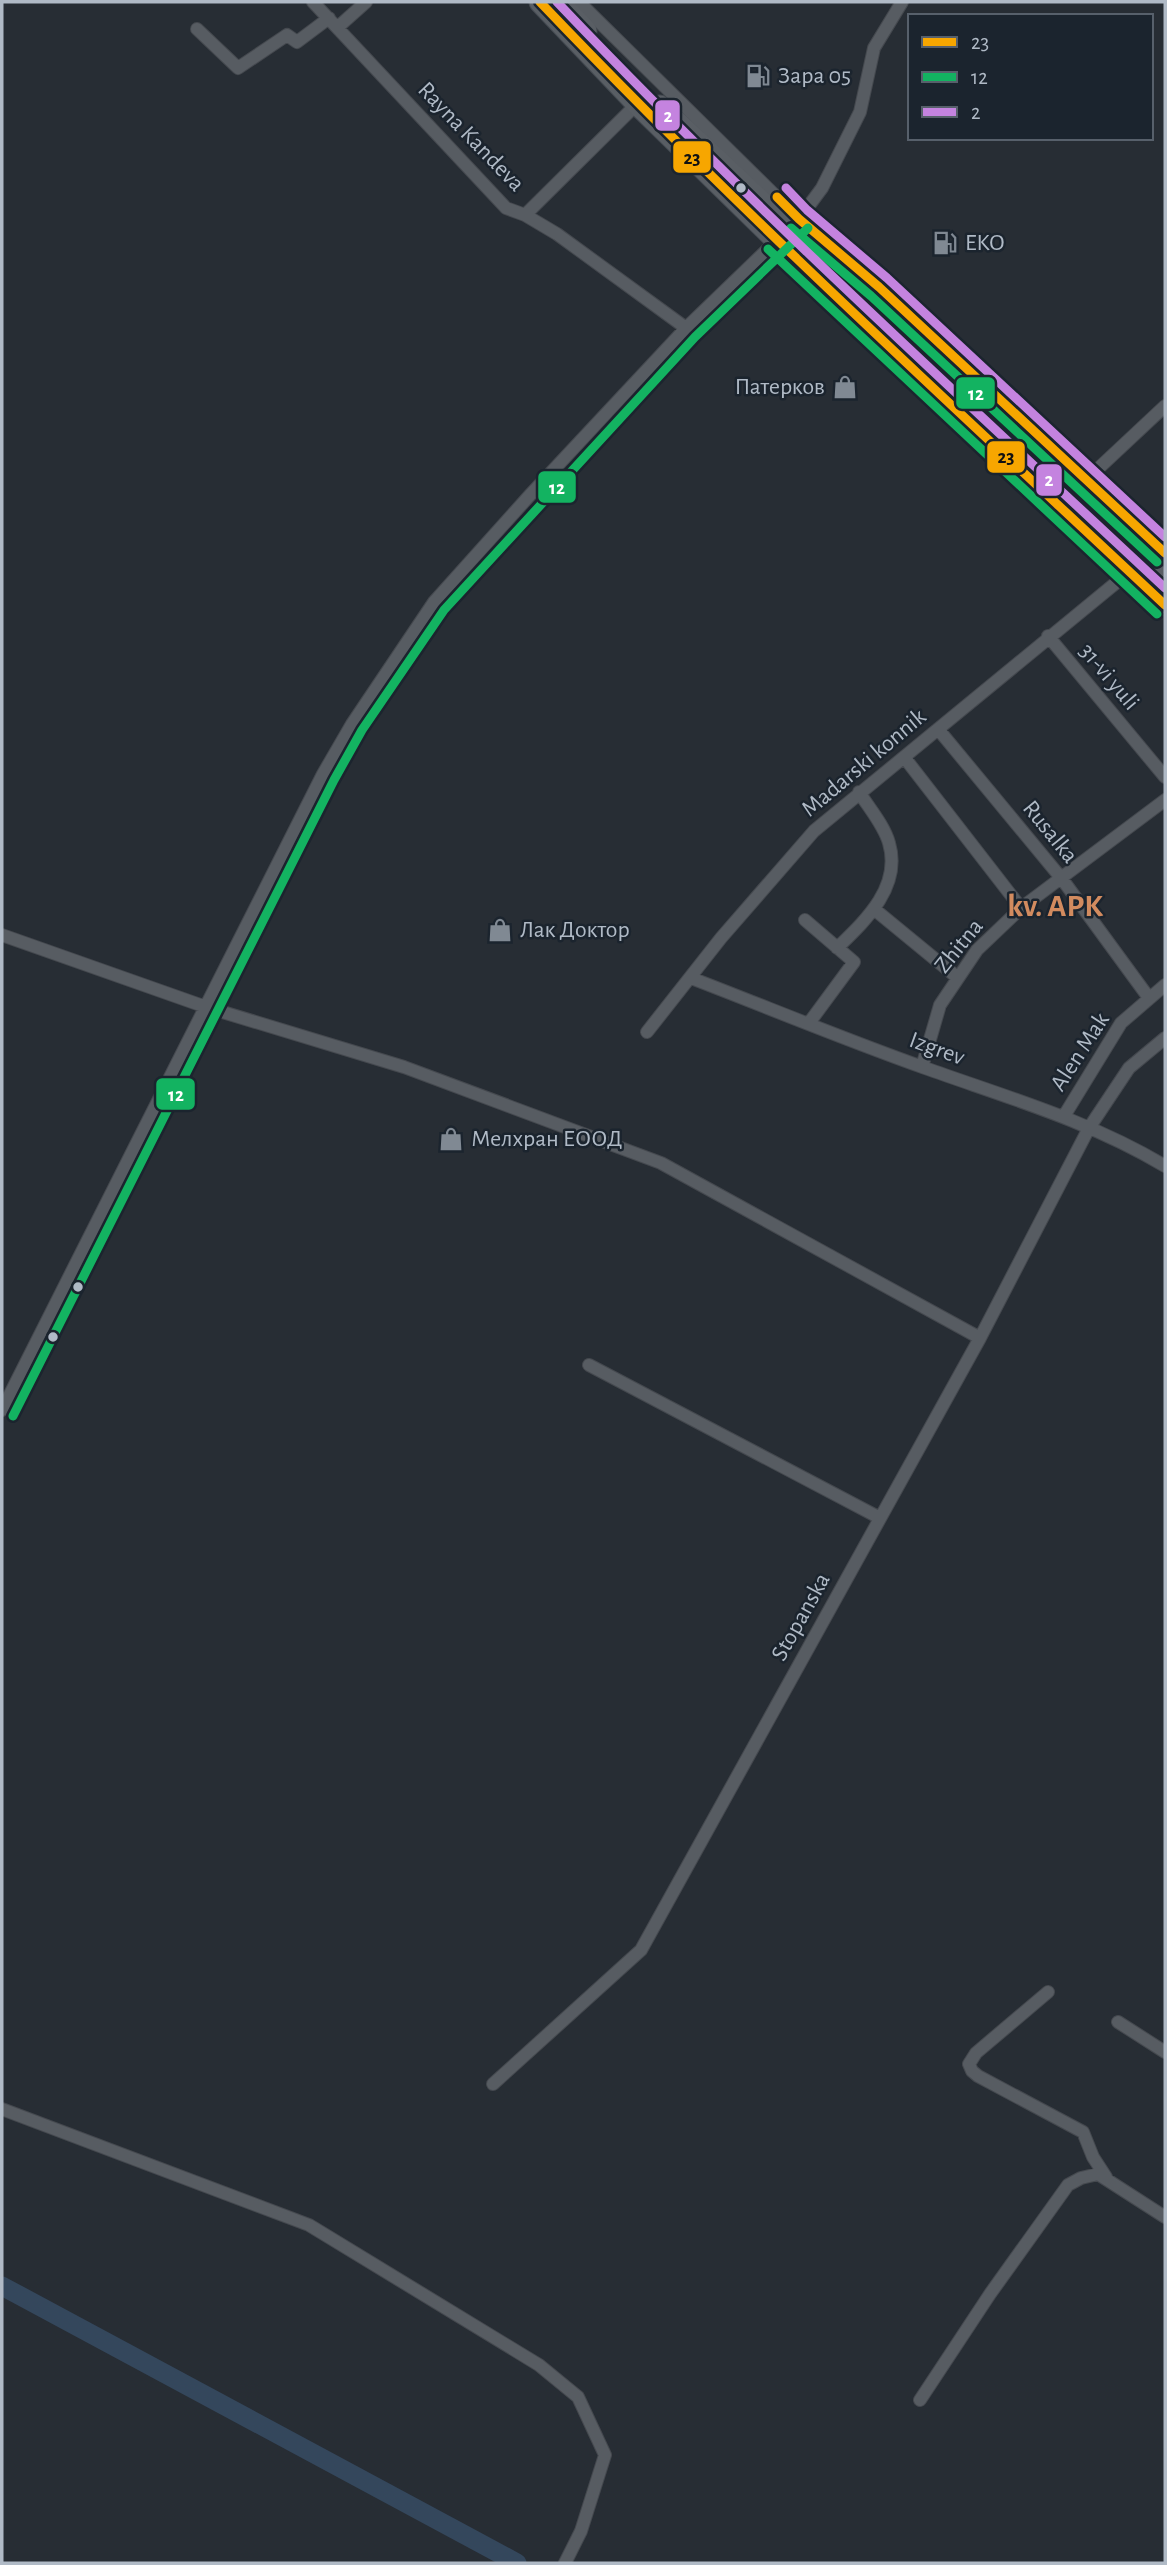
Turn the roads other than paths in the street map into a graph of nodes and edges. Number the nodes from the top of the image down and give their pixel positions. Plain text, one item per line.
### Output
1 (313, 2) edge
2 (366, 2) edge
3 (540, 2) edge
4 (559, 2) edge
5 (579, 2) edge
6 (902, 2) edge
7 (333, 23) junction
8 (197, 29) dead end
9 (637, 104) junction
10 (525, 215) junction
11 (788, 229) junction
12 (686, 328) junction
13 (1165, 406) edge
14 (1080, 488) junction
15 (1165, 553) edge
16 (1136, 567) junction
17 (1165, 583) edge
18 (1165, 605) edge
19 (1048, 636) junction
20 (938, 729) junction
21 (904, 757) junction
22 (1165, 777) edge
23 (859, 792) junction
24 (1165, 800) edge
25 (1062, 879) junction
26 (1021, 908) junction
27 (874, 909) junction
28 (805, 920) dead end
29 (2, 935) edge
30 (836, 948) junction
31 (691, 978) junction
32 (958, 978) junction
33 (1165, 985) edge
34 (1149, 998) junction
35 (205, 1007) junction
36 (809, 1023) junction
37 (647, 1032) dead end
38 (1165, 1038) edge
39 (922, 1067) junction
40 (1064, 1116) junction
41 (1089, 1128) junction
42 (1165, 1166) edge
43 (980, 1338) junction
44 (589, 1365) dead end
45 (2, 1410) edge
46 (880, 1518) junction
47 (1048, 1992) dead end
48 (1118, 2022) dead end
49 (1165, 2052) edge
50 (493, 2084) dead end
51 (2, 2109) edge
52 (1107, 2178) junction
53 (1165, 2217) edge
54 (920, 2400) dead end
55 (565, 2563) edge

1 - 7 street, Rayna Kandeva
2 - 7 street
3 - 9 main road
4 - 11 main road
5 - 11 street
6 - 11 street
7 - 8 street
7 - 10 street, Rayna Kandeva
9 - 10 street
9 - 11 main road
10 - 12 street, Rayna Kandeva
11 - 12 street
11 - 14 main road
11 - 16 main road
12 - 35 street
13 - 14 street
14 - 15 street
14 - 16 main road
16 - 17 main road
16 - 18 main road
16 - 19 street, Madarski konnik
19 - 20 street, Madarski konnik
19 - 22 street, 31-vi yuli
20 - 21 street, Madarski konnik
20 - 25 street, Rusalka
21 - 23 street, Madarski konnik
21 - 26 street
23 - 27 street
23 - 31 street, Madarski konnik
24 - 25 street, Zhitna
25 - 26 street, Zhitna
25 - 34 street, Rusalka
26 - 32 street, Zhitna
27 - 30 street
27 - 32 street
28 - 30 street
29 - 35 street
30 - 36 street
31 - 36 street, Izgrev
31 - 37 street, Madarski konnik
32 - 39 street, Zhitna
33 - 34 street, Alen Mak
34 - 40 street, Alen Mak
35 - 43 street
35 - 45 street
36 - 39 street, Izgrev
38 - 41 street, Stopanska
39 - 40 street, Izgrev
40 - 41 street, Izgrev
41 - 42 street, Izgrev
41 - 43 street, Stopanska
43 - 46 street, Stopanska
44 - 46 street
46 - 50 street, Stopanska
47 - 52 street
48 - 49 street
51 - 55 street
52 - 53 street
52 - 54 street

